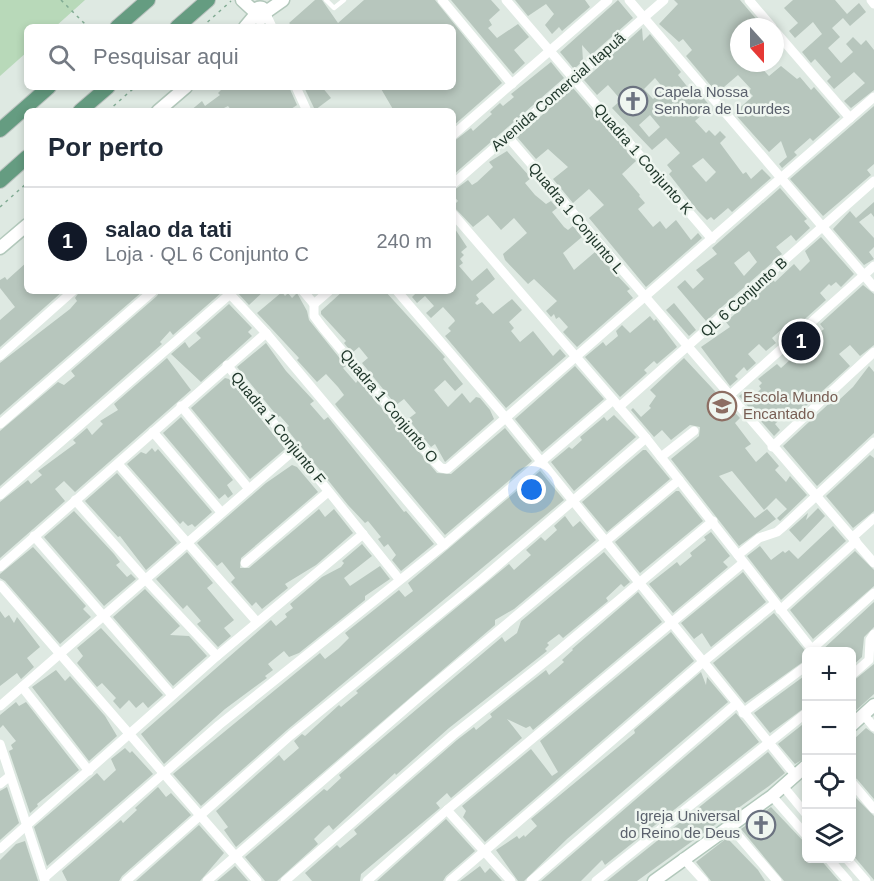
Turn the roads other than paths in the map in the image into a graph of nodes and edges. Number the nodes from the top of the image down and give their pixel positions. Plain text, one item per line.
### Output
1 (148, 0) edge
2 (207, 0) edge
3 (242, 0) edge
4 (275, 0) edge
5 (283, 0) edge
6 (327, 0) edge
7 (344, 0) edge
8 (442, 0) edge
9 (506, 0) edge
10 (608, 0) edge
11 (629, 0) edge
12 (664, 0) edge
13 (749, 0) edge
14 (871, 0) edge
15 (874, 4) edge
16 (260, 14) edge
17 (644, 17) junction
18 (764, 18) edge
19 (120, 24) edge
20 (180, 24) edge
21 (248, 24) edge
22 (784, 41) edge
23 (550, 50) junction
24 (574, 78) junction
25 (512, 84) junction
26 (46, 90) edge
27 (104, 90) edge
28 (182, 90) edge
29 (297, 90) edge
30 (874, 97) edge
31 (25, 108) edge
32 (84, 108) edge
33 (162, 108) edge
34 (306, 108) edge
35 (24, 109) edge
36 (850, 118) junction
37 (0, 130) edge
38 (456, 132) edge
39 (508, 137) junction
40 (24, 160) edge
41 (782, 177) junction
42 (0, 181) edge
43 (456, 181) edge
44 (874, 181) edge
45 (456, 217) edge
46 (822, 226) junction
47 (24, 228) edge
48 (712, 239) junction
49 (0, 248) edge
50 (874, 266) edge
51 (863, 276) junction
52 (874, 287) edge
53 (70, 294) edge
54 (150, 294) edge
55 (227, 294) edge
56 (229, 294) edge
57 (306, 294) edge
58 (326, 294) edge
59 (400, 294) edge
60 (644, 298) junction
61 (314, 304) junction
62 (266, 333) junction
63 (688, 348) junction
64 (874, 352) edge
65 (0, 356) edge
66 (577, 358) junction
67 (227, 365) junction
68 (729, 396) junction
69 (613, 400) junction
70 (181, 406) junction
71 (620, 407) junction
72 (505, 417) junction
73 (0, 424) edge
74 (694, 431) dead end
75 (153, 432) junction
76 (646, 438) junction
77 (874, 442) edge
78 (772, 447) junction
79 (294, 450) junction
80 (661, 457) junction
81 (541, 461) junction
82 (118, 464) junction
83 (680, 480) junction
84 (249, 489) junction
85 (328, 492) junction
86 (0, 495) edge
87 (816, 495) junction
88 (75, 500) junction
89 (573, 503) junction
90 (221, 512) junction
91 (874, 518) edge
92 (713, 522) junction
93 (363, 534) junction
94 (34, 536) junction
95 (855, 538) junction
96 (608, 542) junction
97 (186, 544) junction
98 (444, 545) junction
99 (740, 559) junction
100 (245, 563) dead end
101 (874, 563) edge
102 (0, 567) edge
103 (145, 579) junction
104 (399, 579) junction
105 (638, 582) junction
106 (0, 585) edge
107 (874, 593) edge
108 (777, 607) junction
109 (102, 617) junction
110 (257, 622) junction
111 (671, 624) junction
112 (874, 634) edge
113 (810, 647) edge
114 (816, 647) edge
115 (60, 655) junction
116 (217, 656) junction
117 (703, 662) junction
118 (802, 670) edge
119 (856, 671) edge
120 (22, 687) junction
121 (172, 695) junction
122 (736, 704) junction
123 (874, 705) edge
124 (0, 706) edge
125 (743, 713) junction
126 (863, 714) junction
127 (802, 717) edge
128 (856, 721) edge
129 (874, 727) edge
130 (129, 735) junction
131 (0, 744) edge
132 (769, 745) junction
133 (89, 771) junction
134 (802, 771) edge
135 (163, 774) junction
136 (10, 776) junction
137 (796, 776) junction
138 (0, 784) edge
139 (783, 786) junction
140 (856, 788) edge
141 (772, 795) junction
142 (803, 809) edge
143 (874, 809) edge
144 (447, 810) junction
145 (200, 815) junction
146 (27, 825) junction
147 (729, 825) junction
148 (802, 829) edge
149 (0, 849) edge
150 (484, 851) junction
151 (236, 856) junction
152 (683, 858) junction
153 (832, 863) edge
154 (850, 863) edge
155 (45, 879) edge
156 (126, 881) edge
157 (207, 881) edge
158 (257, 881) edge
159 (285, 881) edge
160 (367, 881) edge
161 (450, 881) edge
162 (511, 881) edge
163 (531, 881) edge
164 (596, 881) edge
165 (654, 881) edge
166 (704, 881) edge
167 (777, 881) edge
168 (848, 881) edge
169 (866, 881) edge

1 - 19 main road
2 - 20 main road
3 - 16 street
4 - 16 street
5 - 16 street
6 - 7 lane
8 - 25 street
9 - 23 street, Quadra 1 Conjunto K
10 - 23 street
11 - 17 street
12 - 17 street, Avenida Comercial Itapuã
13 - 18 street
14 - 15 street
16 - 21 street
17 - 24 street, Avenida Comercial Itapuã
17 - 41 street
22 - 36 street
23 - 24 street, Quadra 1 Conjunto K
23 - 25 street
24 - 39 street, Avenida Comercial Itapuã
24 - 48 street, Quadra 1 Conjunto K
25 - 38 street
26 - 31 main road
27 - 32 main road
28 - 33 street
29 - 34 street
30 - 36 street
35 - 37 main road
36 - 41 street
39 - 43 street, Avenida Comercial Itapuã
39 - 60 street, Quadra 1 Conjunto L
40 - 42 main road
41 - 46 street
41 - 48 street
44 - 46 street, QL 6 Conjunto B
45 - 66 street
46 - 51 street
46 - 63 street, QL 6 Conjunto B
47 - 49 street
48 - 60 street
50 - 51 street
51 - 52 street
51 - 68 street
53 - 65 street
54 - 73 street
55 - 86 street
56 - 62 street
57 - 61 street
58 - 61 street
59 - 72 street
60 - 63 street, QL 6 Conjunto B
60 - 66 street
61 - 72 street, Quadra 1 Conjunto O
62 - 67 street
62 - 98 street
63 - 68 street
63 - 71 street
64 - 78 street
66 - 69 street
66 - 72 street
67 - 70 street
67 - 79 street, Quadra 1 Conjunto F
68 - 78 street
69 - 71 street
69 - 81 street
70 - 75 street
70 - 84 street
71 - 76 street
72 - 81 street
74 - 80 street
75 - 82 street
75 - 90 street
76 - 80 street
76 - 89 street
77 - 87 street
78 - 87 street
79 - 84 street
79 - 85 street, Quadra 1 Conjunto F
80 - 83 street
81 - 89 street
81 - 98 street
82 - 88 street
82 - 97 street
83 - 92 street
83 - 96 street
84 - 90 street
85 - 93 street, Quadra 1 Conjunto F
85 - 100 street
87 - 95 street
87 - 99 street
88 - 94 street
88 - 103 street
89 - 96 street
89 - 145 street
90 - 97 street
91 - 95 street
92 - 99 street
92 - 105 street
93 - 104 street, Quadra 1 Conjunto F
93 - 110 street
94 - 102 street
94 - 109 street
95 - 101 street
95 - 108 street
96 - 105 street
96 - 151 street
97 - 103 street
97 - 110 street
98 - 104 street
99 - 108 street
99 - 111 street
103 - 109 street
103 - 116 street
104 - 135 street
105 - 111 street
105 - 159 street
106 - 115 street
107 - 114 street
108 - 113 street
108 - 117 street
109 - 115 street
109 - 121 street
110 - 116 street
111 - 117 street
111 - 144 street
112 - 119 street
115 - 120 street
115 - 130 street
116 - 121 street
117 - 122 street
117 - 150 street
118 - 125 street
120 - 124 street
120 - 133 street
121 - 130 street
122 - 125 street
122 - 163 street
123 - 126 street
125 - 132 street
126 - 128 street
126 - 129 street
127 - 132 street
130 - 133 street
130 - 135 street
131 - 136 street
132 - 137 street
132 - 164 street
133 - 146 street
134 - 137 street
135 - 145 street
135 - 155 street
136 - 138 street
136 - 146 street
137 - 139 street
139 - 141 street
139 - 142 street
140 - 143 street
141 - 147 street
141 - 148 street
144 - 150 street
144 - 160 street
145 - 151 street
145 - 156 street
146 - 149 street
146 - 155 street
147 - 152 street
147 - 167 street
150 - 161 street
150 - 162 street
151 - 157 street
151 - 158 street
152 - 165 street
152 - 166 street
153 - 168 street
154 - 169 street

